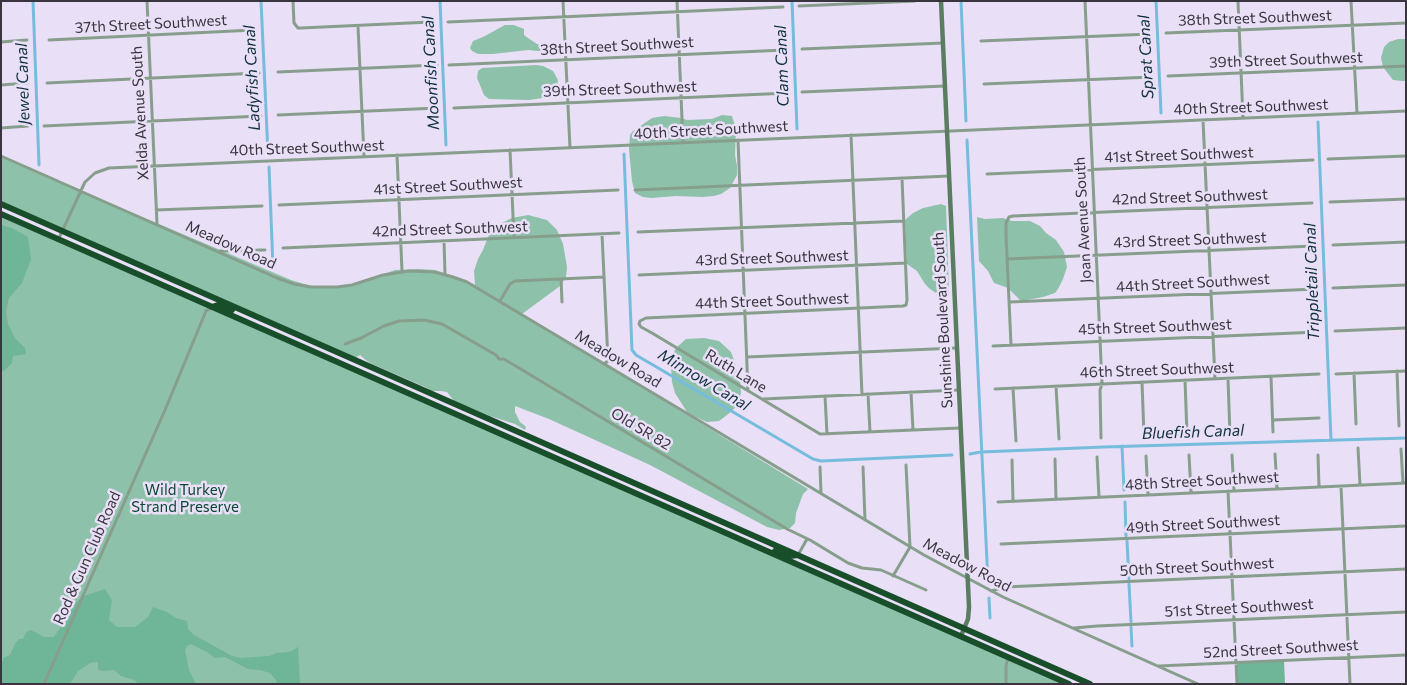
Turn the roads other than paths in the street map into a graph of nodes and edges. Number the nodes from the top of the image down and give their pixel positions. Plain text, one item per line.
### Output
1 (147, 1) edge
2 (293, 1) edge
3 (564, 1) edge
4 (677, 1) edge
5 (915, 1) edge
6 (941, 1) edge
7 (1085, 1) edge
8 (1238, 1) edge
9 (1351, 1) edge
10 (799, 6) dead end
11 (783, 7) dead end
12 (677, 12) junction
13 (564, 17) junction
14 (430, 22) dead end
15 (448, 22) dead end
16 (1406, 23) edge
17 (1353, 25) junction
18 (358, 26) junction
19 (254, 30) dead end
20 (1240, 30) junction
21 (1150, 34) dead end
22 (1166, 34) dead end
23 (148, 35) junction
24 (1086, 37) junction
25 (27, 40) dead end
26 (48, 40) dead end
27 (981, 41) dead end
28 (1, 42) edge
29 (943, 43) junction
30 (802, 49) dead end
31 (785, 50) dead end
32 (679, 55) junction
33 (566, 60) junction
34 (437, 65) dead end
35 (449, 65) dead end
36 (1406, 66) edge
37 (1354, 68) junction
38 (360, 69) junction
39 (278, 72) dead end
40 (260, 73) dead end
41 (1241, 73) junction
42 (1168, 76) dead end
43 (1152, 77) dead end
44 (150, 78) junction
45 (1088, 80) junction
46 (48, 83) dead end
47 (27, 84) dead end
48 (984, 84) dead end
49 (1, 85) edge
50 (945, 86) junction
51 (802, 92) dead end
52 (788, 93) dead end
53 (681, 98) junction
54 (568, 102) junction
55 (438, 108) dead end
56 (454, 108) dead end
57 (362, 111) junction
58 (1406, 111) edge
59 (1356, 113) junction
60 (278, 115) dead end
61 (261, 116) dead end
62 (1243, 118) junction
63 (1204, 120) junction
64 (152, 121) junction
65 (1090, 125) junction
66 (28, 126) dead end
67 (44, 126) dead end
68 (1, 128) edge
69 (947, 131) junction
70 (851, 135) junction
71 (738, 140) junction
72 (683, 142) junction
73 (570, 148) junction
74 (510, 150) junction
75 (397, 155) junction
76 (1, 156) edge
77 (364, 156) junction
78 (1406, 156) edge
79 (1328, 159) dead end
80 (1312, 160) dead end
81 (1205, 165) junction
82 (154, 166) junction
83 (1092, 170) junction
84 (987, 174) dead end
85 (949, 176) junction
86 (902, 178) junction
87 (853, 180) junction
88 (740, 185) junction
89 (618, 190) dead end
90 (635, 190) dead end
91 (80, 191) junction
92 (512, 195) junction
93 (1406, 199) edge
94 (399, 200) junction
95 (1330, 202) dead end
96 (1312, 203) dead end
97 (1, 204) edge
98 (279, 205) dead end
99 (262, 206) dead end
100 (1207, 208) junction
101 (156, 210) junction
102 (1094, 212) junction
103 (1, 214) edge
104 (904, 221) junction
105 (854, 223) junction
106 (156, 224) junction
107 (741, 228) junction
108 (62, 231) junction
109 (638, 232) dead end
110 (619, 233) dead end
111 (602, 234) junction
112 (514, 238) junction
113 (58, 239) junction
114 (444, 241) junction
115 (1406, 242) edge
116 (401, 243) junction
117 (1333, 245) dead end
118 (1314, 246) dead end
119 (283, 248) dead end
120 (265, 250) dead end
121 (1209, 250) junction
122 (217, 251) junction
123 (1096, 255) junction
124 (1008, 259) junction
125 (906, 264) junction
126 (856, 266) junction
127 (402, 271) junction
128 (744, 271) junction
129 (445, 274) junction
130 (639, 275) dead end
131 (604, 277) junction
132 (561, 279) junction
133 (1406, 285) edge
134 (1333, 288) dead end
135 (1316, 289) dead end
136 (1211, 293) junction
137 (1098, 298) junction
138 (500, 301) junction
139 (562, 302) dead end
140 (1010, 302) junction
141 (212, 307) junction
142 (858, 309) junction
143 (745, 314) junction
144 (640, 320) joint
145 (278, 326) junction
146 (1406, 328) edge
147 (1335, 331) dead end
148 (1318, 332) dead end
149 (1213, 336) junction
150 (283, 338) junction
151 (1100, 341) junction
152 (345, 344) dead end
153 (1011, 345) junction
154 (993, 346) dead end
155 (956, 348) junction
156 (336, 351) junction
157 (860, 352) junction
158 (747, 357) junction
159 (340, 363) junction
160 (604, 364) junction
161 (1397, 371) junction
162 (1406, 371) edge
163 (1354, 373) junction
164 (1319, 374) dead end
165 (1336, 374) dead end
166 (1271, 377) junction
167 (400, 379) junction
168 (1215, 379) junction
169 (1228, 379) junction
170 (1185, 380) junction
171 (1142, 382) junction
172 (1102, 384) junction
173 (1056, 386) junction
174 (1013, 388) junction
175 (995, 389) dead end
176 (958, 390) junction
177 (748, 391) junction
178 (911, 392) junction
179 (868, 394) junction
180 (862, 395) junction
181 (825, 396) junction
182 (762, 399) junction
183 (1319, 418) dead end
184 (1273, 420) junction
185 (1356, 424) dead end
186 (1399, 426) dead end
187 (960, 428) junction
188 (913, 430) junction
189 (870, 432) junction
190 (1273, 432) dead end
191 (827, 434) junction
192 (1187, 435) dead end
193 (1230, 435) dead end
194 (1144, 436) dead end
195 (1101, 438) dead end
196 (1058, 439) dead end
197 (1016, 441) dead end
198 (1358, 448) dead end
199 (1401, 448) dead end
200 (1275, 454) dead end
201 (1232, 455) dead end
202 (1318, 455) dead end
203 (1146, 456) dead end
204 (1189, 456) dead end
205 (1097, 457) dead end
206 (1054, 459) dead end
207 (1012, 460) dead end
208 (906, 465) dead end
209 (863, 467) dead end
210 (820, 468) dead end
211 (1405, 483) edge
212 (1360, 485) junction
213 (1341, 486) junction
214 (1319, 487) junction
215 (1276, 489) junction
216 (1228, 491) junction
217 (1234, 491) junction
218 (1190, 493) junction
219 (821, 494) junction
220 (1148, 495) junction
221 (1099, 497) junction
222 (1056, 499) junction
223 (1014, 501) junction
224 (998, 502) dead end
225 (865, 520) junction
226 (1406, 526) edge
227 (1343, 528) junction
228 (727, 533) junction
229 (1230, 534) junction
230 (807, 539) junction
231 (1001, 544) dead end
232 (910, 547) junction
233 (798, 555) junction
234 (798, 565) junction
235 (1406, 568) edge
236 (1345, 571) junction
237 (893, 576) junction
238 (1232, 577) junction
239 (968, 579) junction
240 (858, 582) junction
241 (926, 590) dead end
242 (990, 591) junction
243 (1406, 612) edge
244 (1347, 614) junction
245 (1234, 619) junction
246 (964, 628) junction
247 (1074, 628) junction
248 (961, 636) junction
249 (1406, 655) edge
250 (1008, 657) junction
251 (1349, 658) junction
252 (1236, 662) junction
253 (1158, 666) junction
254 (44, 684) edge
255 (1006, 684) edge
256 (1069, 684) edge
257 (1090, 684) edge
258 (1198, 684) edge
259 (1237, 684) edge
260 (1350, 684) edge

1 - 23 street, Xelda Avenue South
2 - 18 street
3 - 13 street
4 - 12 street
5 - 10 street
6 - 29 street, Sunshine Boulevard South
7 - 24 street, Joan Avenue South
8 - 20 street
9 - 17 street
11 - 12 street
12 - 13 street
12 - 32 street
13 - 15 street
13 - 33 street
14 - 18 street
16 - 17 street, 38th Street Southwest
17 - 20 street, 38th Street Southwest
17 - 37 street
18 - 38 street
19 - 23 street, 37th Street Southwest
20 - 22 street, 38th Street Southwest
20 - 41 street
21 - 24 street
23 - 26 street, 37th Street Southwest
23 - 44 street, Xelda Avenue South
24 - 27 street
24 - 45 street, Joan Avenue South
25 - 28 street
29 - 30 street
29 - 50 street, Sunshine Boulevard South
31 - 32 street, 38th Street Southwest
32 - 33 street, 38th Street Southwest
32 - 53 street
33 - 35 street, 38th Street Southwest
33 - 54 street
34 - 38 street
36 - 37 street, 39th Street Southwest
37 - 41 street, 39th Street Southwest
37 - 59 street
38 - 39 street
38 - 57 street
40 - 44 street
41 - 42 street, 39th Street Southwest
41 - 62 street
43 - 45 street
44 - 46 street
44 - 64 street, Xelda Avenue South
45 - 48 street
45 - 65 street, Joan Avenue South
47 - 49 street
50 - 51 street
50 - 69 street, Sunshine Boulevard South
52 - 53 street, 39th Street Southwest
53 - 54 street, 39th Street Southwest
53 - 72 street
54 - 56 street, 39th Street Southwest
54 - 73 street
55 - 57 street
57 - 60 street
57 - 77 street
58 - 59 street, 40th Street Southwest
59 - 62 street, 40th Street Southwest
61 - 64 street
62 - 63 street, 40th Street Southwest
63 - 65 street, 40th Street Southwest
63 - 81 street
64 - 67 street
64 - 82 street, Xelda Avenue South
65 - 69 street, 40th Street Southwest
65 - 83 street, Joan Avenue South
66 - 68 street
69 - 70 street, 40th Street Southwest
69 - 85 street, Sunshine Boulevard South
70 - 71 street, 40th Street Southwest
70 - 87 street
71 - 72 street, 40th Street Southwest
71 - 88 street
72 - 73 street, 40th Street Southwest
73 - 74 street, 40th Street Southwest
74 - 75 street, 40th Street Southwest
74 - 92 street
75 - 77 street, 40th Street Southwest
75 - 94 street
76 - 91 street, Meadow Road
77 - 82 street, 40th Street Southwest
78 - 79 street
80 - 81 street, 41st Street Southwest
81 - 83 street, 41st Street Southwest
81 - 100 street
82 - 91 street, 40th Street Southwest
82 - 101 street, Xelda Avenue South
83 - 84 street, 41st Street Southwest
83 - 102 street, Joan Avenue South
85 - 86 street
85 - 155 street, Sunshine Boulevard South
86 - 87 street
86 - 104 street
87 - 88 street
87 - 105 street
88 - 90 street
88 - 107 street
89 - 92 street, 41st Street Southwest
91 - 106 street, Meadow Road
91 - 108 street, 40th Street Southwest
92 - 94 street, 41st Street Southwest
92 - 112 street
93 - 95 street
94 - 98 street, 41st Street Southwest
94 - 116 street
96 - 100 street, 42nd Street Southwest
97 - 108 highway
99 - 101 street
100 - 102 street, 42nd Street Southwest
100 - 121 street
101 - 106 street, Xelda Avenue South
102 - 123 street, Joan Avenue South
102 - 124 street, 42nd Street Southwest
103 - 113 highway
104 - 105 street
104 - 125 street
105 - 107 street
105 - 126 street
106 - 122 street, Meadow Road
107 - 109 street
107 - 128 street
108 - 113 street, 40th Street Southwest
108 - 145 highway
110 - 111 street, 42nd Street Southwest
111 - 112 street, 42nd Street Southwest
111 - 131 street
112 - 114 street, 42nd Street Southwest
113 - 141 highway
114 - 116 street, 42nd Street Southwest
114 - 129 street
115 - 117 street
116 - 119 street, 42nd Street Southwest
116 - 127 street
118 - 121 street, 43rd Street Southwest
120 - 122 street
121 - 123 street, 43rd Street Southwest
121 - 136 street
122 - 127 street, Meadow Road
123 - 124 street, 43rd Street Southwest
123 - 137 street, Joan Avenue South
124 - 140 street
125 - 126 street, 43rd Street Southwest
125 - 142 street, 44th Street Southwest
126 - 128 street, 43rd Street Southwest
126 - 142 street
127 - 129 street, Meadow Road
128 - 130 street, 43rd Street Southwest
128 - 143 street
129 - 138 street, Meadow Road
131 - 132 street
131 - 160 street
132 - 138 street
132 - 139 street
133 - 134 street
135 - 136 street, 44th Street Southwest
136 - 137 street, 44th Street Southwest
136 - 149 street
137 - 140 street, 44th Street Southwest
137 - 151 street, Joan Avenue South
138 - 160 street, Meadow Road
140 - 153 street
141 - 145 highway
141 - 150 highway
141 - 254 street, Rod & Gun Club Road
142 - 143 street, 44th Street Southwest
142 - 157 street
143 - 144 street, 44th Street Southwest
143 - 158 street
144 - 177 street, Ruth Lane
145 - 156 highway
146 - 147 street
148 - 149 street, 45th Street Southwest
149 - 151 street, 45th Street Southwest
149 - 168 street
150 - 156 highway
150 - 159 highway
151 - 153 street, 45th Street Southwest
151 - 172 street, Joan Avenue South
152 - 230 street, Old SR 82
153 - 154 street, 45th Street Southwest
155 - 157 street
155 - 176 street, Sunshine Boulevard South
156 - 167 highway
157 - 158 street
157 - 180 street
158 - 177 street
159 - 167 highway
159 - 228 highway
160 - 219 street, Meadow Road
161 - 162 street
161 - 163 street
161 - 186 street
163 - 165 street
163 - 185 street
164 - 166 street, 46th Street Southwest
166 - 169 street, 46th Street Southwest
166 - 184 street
167 - 233 highway
168 - 169 street, 46th Street Southwest
168 - 170 street, 46th Street Southwest
169 - 193 street
170 - 171 street, 46th Street Southwest
170 - 192 street
171 - 172 street, 46th Street Southwest
171 - 194 street
172 - 173 street, 46th Street Southwest
172 - 195 street, Joan Avenue South
173 - 174 street, 46th Street Southwest
173 - 196 street
174 - 175 street, 46th Street Southwest
174 - 197 street
176 - 178 street
176 - 187 street, Sunshine Boulevard South
177 - 182 street, Ruth Lane
178 - 179 street
178 - 188 street
179 - 180 street
179 - 189 street
180 - 181 street
181 - 182 street
181 - 191 street
182 - 191 street, Ruth Lane
183 - 184 street
184 - 190 street
187 - 188 street
187 - 239 street, Sunshine Boulevard South
188 - 189 street
189 - 191 street
198 - 212 street
199 - 211 street
200 - 215 street
201 - 217 street
202 - 214 street
203 - 220 street
204 - 218 street
205 - 221 street
206 - 222 street
207 - 223 street
208 - 232 street
209 - 225 street
210 - 219 street
211 - 212 street, 48th Street Southwest
212 - 213 street, 48th Street Southwest
213 - 214 street, 48th Street Southwest
213 - 227 street
214 - 215 street, 48th Street Southwest
215 - 217 street, 48th Street Southwest
216 - 217 street, 48th Street Southwest
216 - 218 street, 48th Street Southwest
216 - 229 street
218 - 220 street, 48th Street Southwest
219 - 225 street, Meadow Road
220 - 221 street, 48th Street Southwest
221 - 222 street, 48th Street Southwest
222 - 223 street, 48th Street Southwest
223 - 224 street, 48th Street Southwest
225 - 232 street, Meadow Road
226 - 227 street, 49th Street Southwest
227 - 229 street, 49th Street Southwest
227 - 236 street
228 - 233 highway
228 - 234 highway
229 - 231 street, 49th Street Southwest
229 - 238 street
230 - 233 street
230 - 237 street, Old SR 82
232 - 237 street
232 - 239 street, Meadow Road
233 - 240 highway
234 - 240 highway
234 - 248 highway
235 - 236 street, 50th Street Southwest
236 - 238 street, 50th Street Southwest
236 - 244 street
237 - 241 street, Old SR 82
238 - 242 street, 50th Street Southwest
238 - 245 street
239 - 242 street, Meadow Road
239 - 246 street, Sunshine Boulevard South
240 - 246 highway
242 - 247 street, Meadow Road
243 - 244 street, 51st Street Southwest
244 - 245 street, 51st Street Southwest
244 - 251 street
245 - 247 street, 51st Street Southwest
245 - 252 street
246 - 248 street, Sunshine Boulevard South
246 - 257 highway
247 - 253 street, Meadow Road
248 - 250 highway
249 - 251 street, 52nd Street Southwest
250 - 255 street
250 - 256 highway
251 - 252 street, 52nd Street Southwest
251 - 260 street
252 - 253 street, 52nd Street Southwest
252 - 259 street
253 - 258 street, Meadow Road

